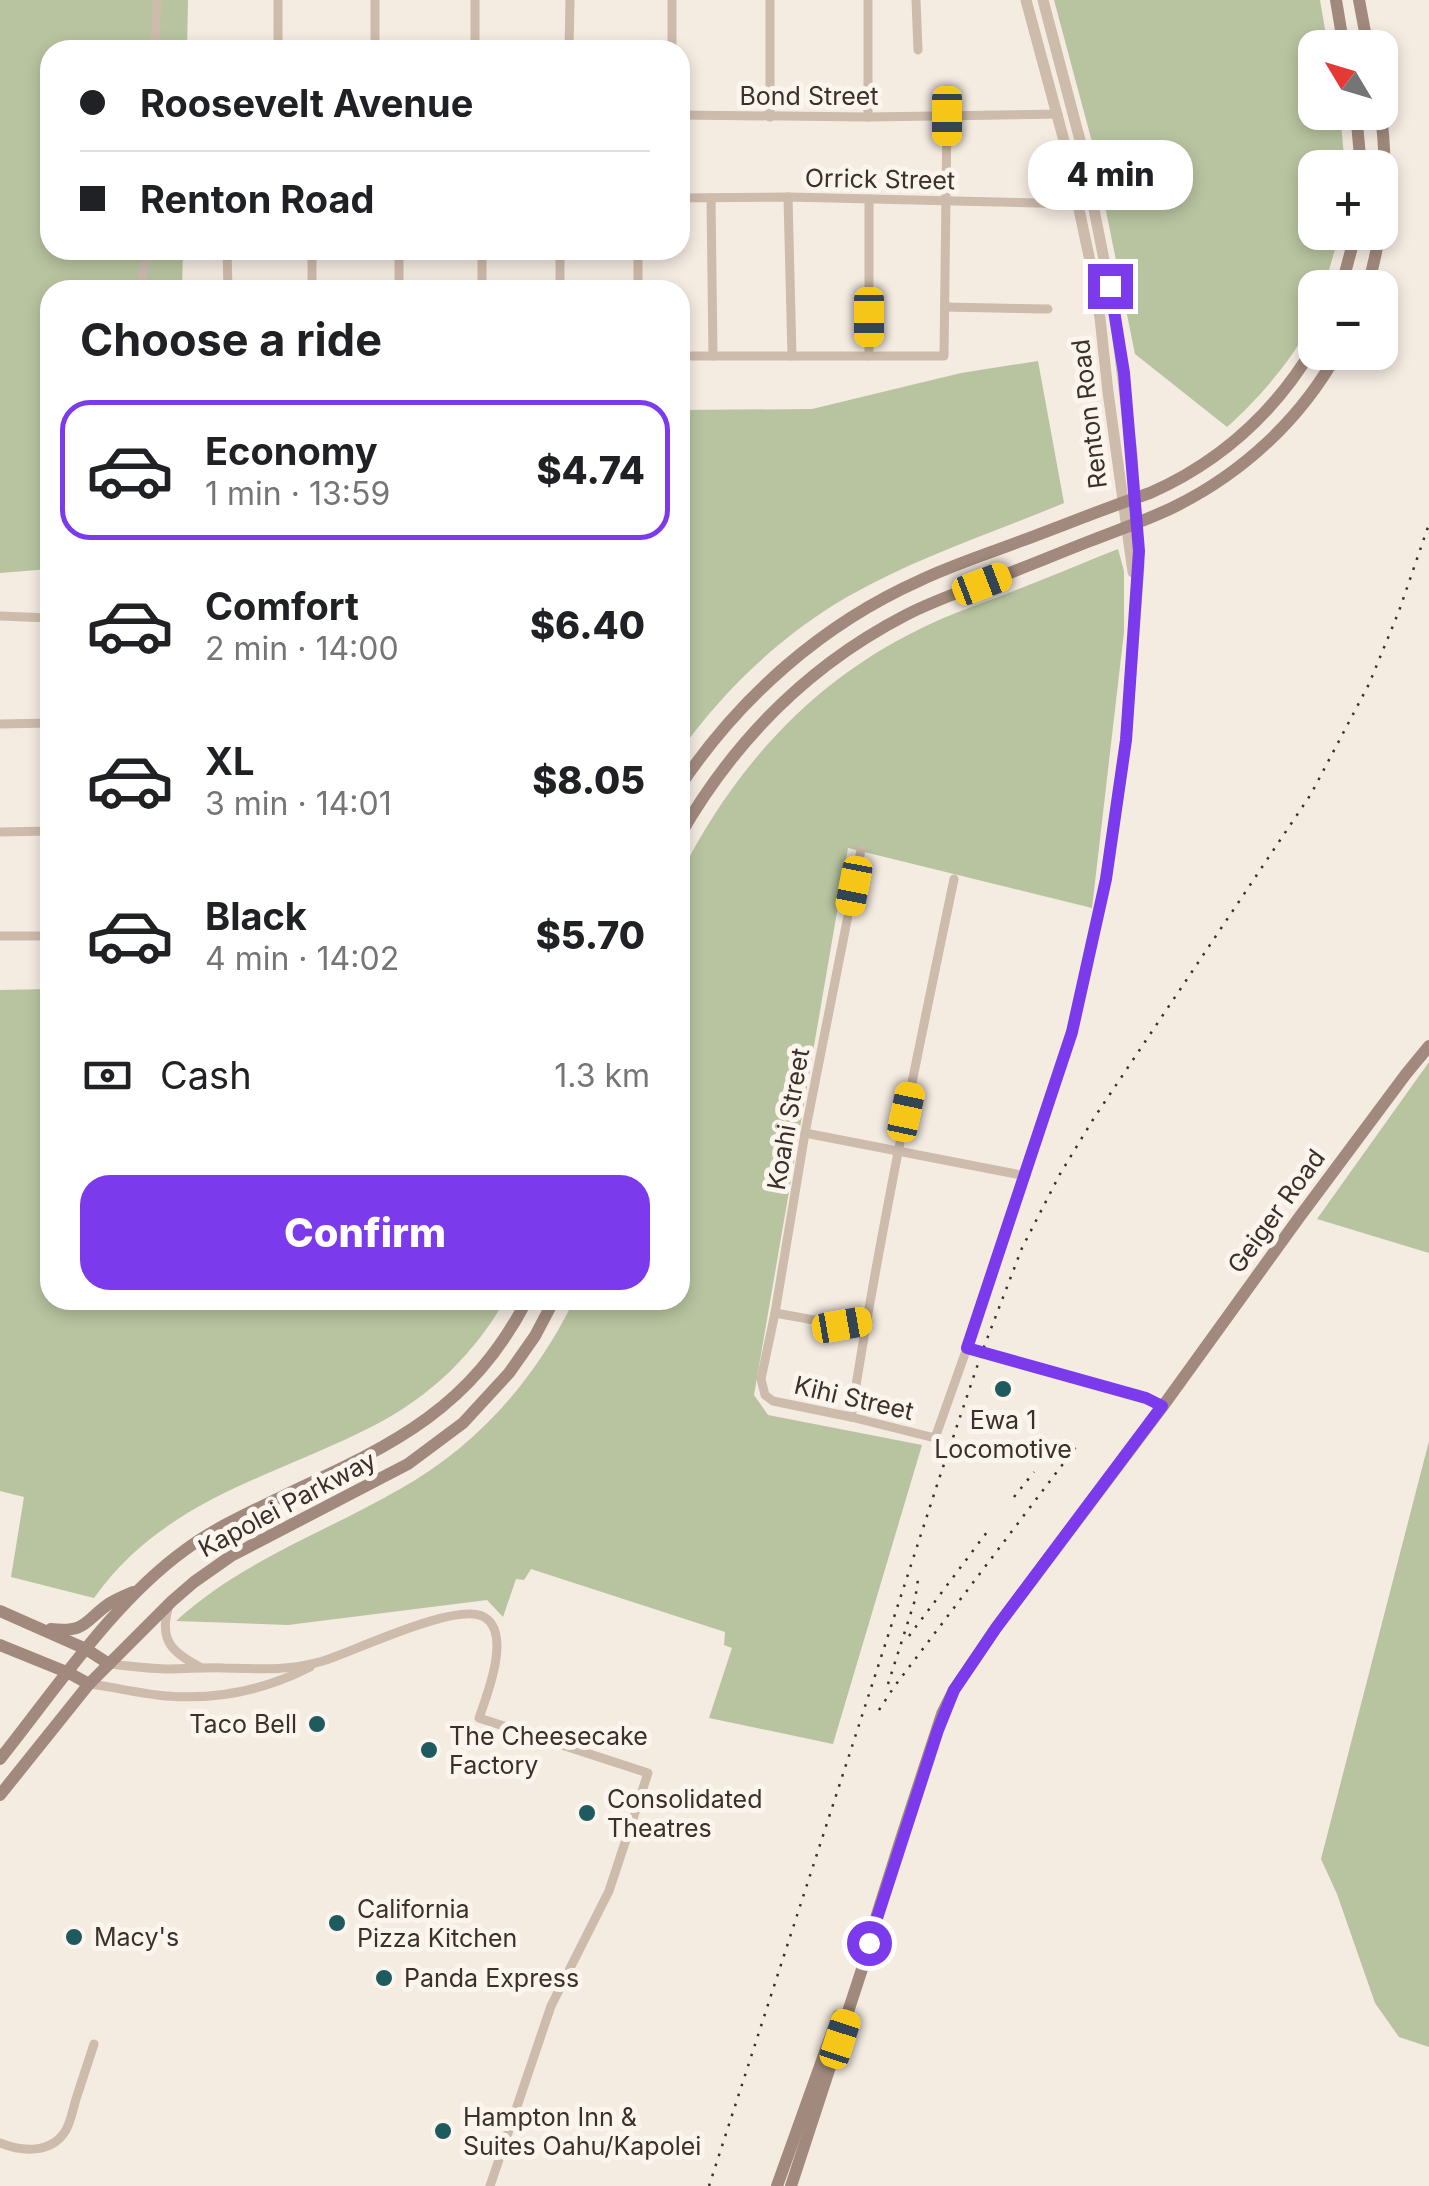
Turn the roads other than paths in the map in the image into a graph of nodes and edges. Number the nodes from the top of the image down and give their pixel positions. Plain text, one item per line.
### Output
1 (157, 0) edge
2 (278, 0) edge
3 (374, 0) edge
4 (475, 0) edge
5 (570, 0) edge
6 (672, 0) edge
7 (770, 0) edge
8 (868, 0) edge
9 (916, 0) edge
10 (1026, 0) edge
11 (1043, 0) edge
12 (1336, 0) edge
13 (1360, 0) edge
14 (1341, 30) edge
15 (1365, 30) edge
16 (156, 40) edge
17 (278, 40) edge
18 (375, 40) edge
19 (475, 40) edge
20 (569, 40) edge
21 (672, 40) edge
22 (918, 50) dead end
23 (1058, 114) junction
24 (690, 115) edge
25 (770, 116) junction
26 (868, 116) junction
27 (947, 116) junction
28 (1382, 130) edge
29 (788, 197) junction
30 (690, 198) edge
31 (712, 198) junction
32 (869, 199) junction
33 (947, 200) junction
34 (1078, 204) junction
35 (1372, 270) edge
36 (945, 307) junction
37 (1048, 309) dead end
38 (690, 356) edge
39 (713, 356) junction
40 (792, 356) junction
41 (869, 356) junction
42 (1299, 370) edge
43 (1327, 370) edge
44 (1125, 389) junction
45 (1108, 392) junction
46 (1128, 501) junction
47 (1131, 525) junction
48 (0, 616) edge
49 (40, 618) edge
50 (40, 723) edge
51 (0, 724) edge
52 (690, 772) edge
53 (690, 820) edge
54 (40, 831) edge
55 (0, 832) edge
56 (861, 850) dead end
57 (954, 878) dead end
58 (0, 936) edge
59 (40, 936) edge
60 (1429, 1046) edge
61 (804, 1133) junction
62 (898, 1151) junction
63 (1026, 1176) junction
64 (521, 1310) edge
65 (548, 1310) edge
66 (775, 1313) junction
67 (866, 1321) junction
68 (967, 1348) junction
69 (765, 1395) joint
70 (1162, 1406) junction
71 (851, 1416) junction
72 (935, 1438) joint
73 (140, 1588) junction
74 (172, 1601) junction
75 (0, 1611) edge
76 (36, 1627) junction
77 (0, 1645) edge
78 (86, 1649) junction
79 (321, 1661) junction
80 (109, 1664) junction
81 (202, 1668) junction
82 (69, 1673) junction
83 (89, 1684) junction
84 (0, 1760) edge
85 (0, 1795) edge
86 (875, 1920) junction
87 (94, 2044) dead end
88 (0, 2143) edge
89 (490, 2186) edge
90 (777, 2186) edge
91 (792, 2186) edge

1 - 16 street
2 - 17 street
3 - 18 street
4 - 19 street
5 - 20 street
6 - 21 street
7 - 25 street
8 - 26 street
9 - 22 street
10 - 23 street, Renton Road
11 - 44 street, Renton Road
12 - 14 main road
13 - 15 main road
23 - 27 street, Bond Street
23 - 34 street, Renton Road
24 - 25 street, Bond Street
25 - 26 street, Bond Street
26 - 27 street, Bond Street
27 - 33 street
28 - 35 main road
29 - 31 street, Orrick Street
29 - 32 street, Orrick Street
29 - 40 street
30 - 31 street, Orrick Street
31 - 39 street
32 - 33 street, Orrick Street
32 - 41 street
33 - 34 street, Orrick Street
33 - 36 street
34 - 45 street, Renton Road
36 - 37 street
36 - 41 street
38 - 39 street
39 - 40 street
40 - 41 street
42 - 46 main road
43 - 47 main road
44 - 45 street
44 - 46 street, Renton Road
45 - 46 street, Renton Road
46 - 47 street, Renton Road
46 - 52 main road
47 - 53 main road
47 - 63 street, Renton Road
48 - 49 street
50 - 51 street
54 - 55 street
56 - 61 street, Koahi Street
57 - 62 street
58 - 59 street
60 - 70 main road, Geiger Road
61 - 62 street
61 - 66 street, Koahi Street
62 - 63 street
62 - 67 street
63 - 68 street, Renton Road
64 - 73 main road, Kapolei Parkway
65 - 74 main road, Kapolei Parkway
66 - 67 street
66 - 69 street, Koahi Street
67 - 71 street
68 - 70 street
68 - 72 street, Renton Road
69 - 71 street, Kihi Street
70 - 86 main road, Geiger Road
71 - 72 street, Kihi Street
73 - 76 main road
73 - 78 main road, Kapolei Parkway
74 - 80 main road, Kapolei Parkway
74 - 81 street
75 - 76 main road
76 - 78 main road
77 - 82 main road
78 - 80 main road
78 - 82 main road, Kapolei Parkway
79 - 81 street
79 - 83 street
79 - 89 street
80 - 81 street
80 - 83 main road, Kapolei Parkway
82 - 83 main road
82 - 84 main road, Kapolei Parkway
83 - 85 main road, Kapolei Parkway
86 - 90 main road
86 - 91 main road
87 - 88 street

